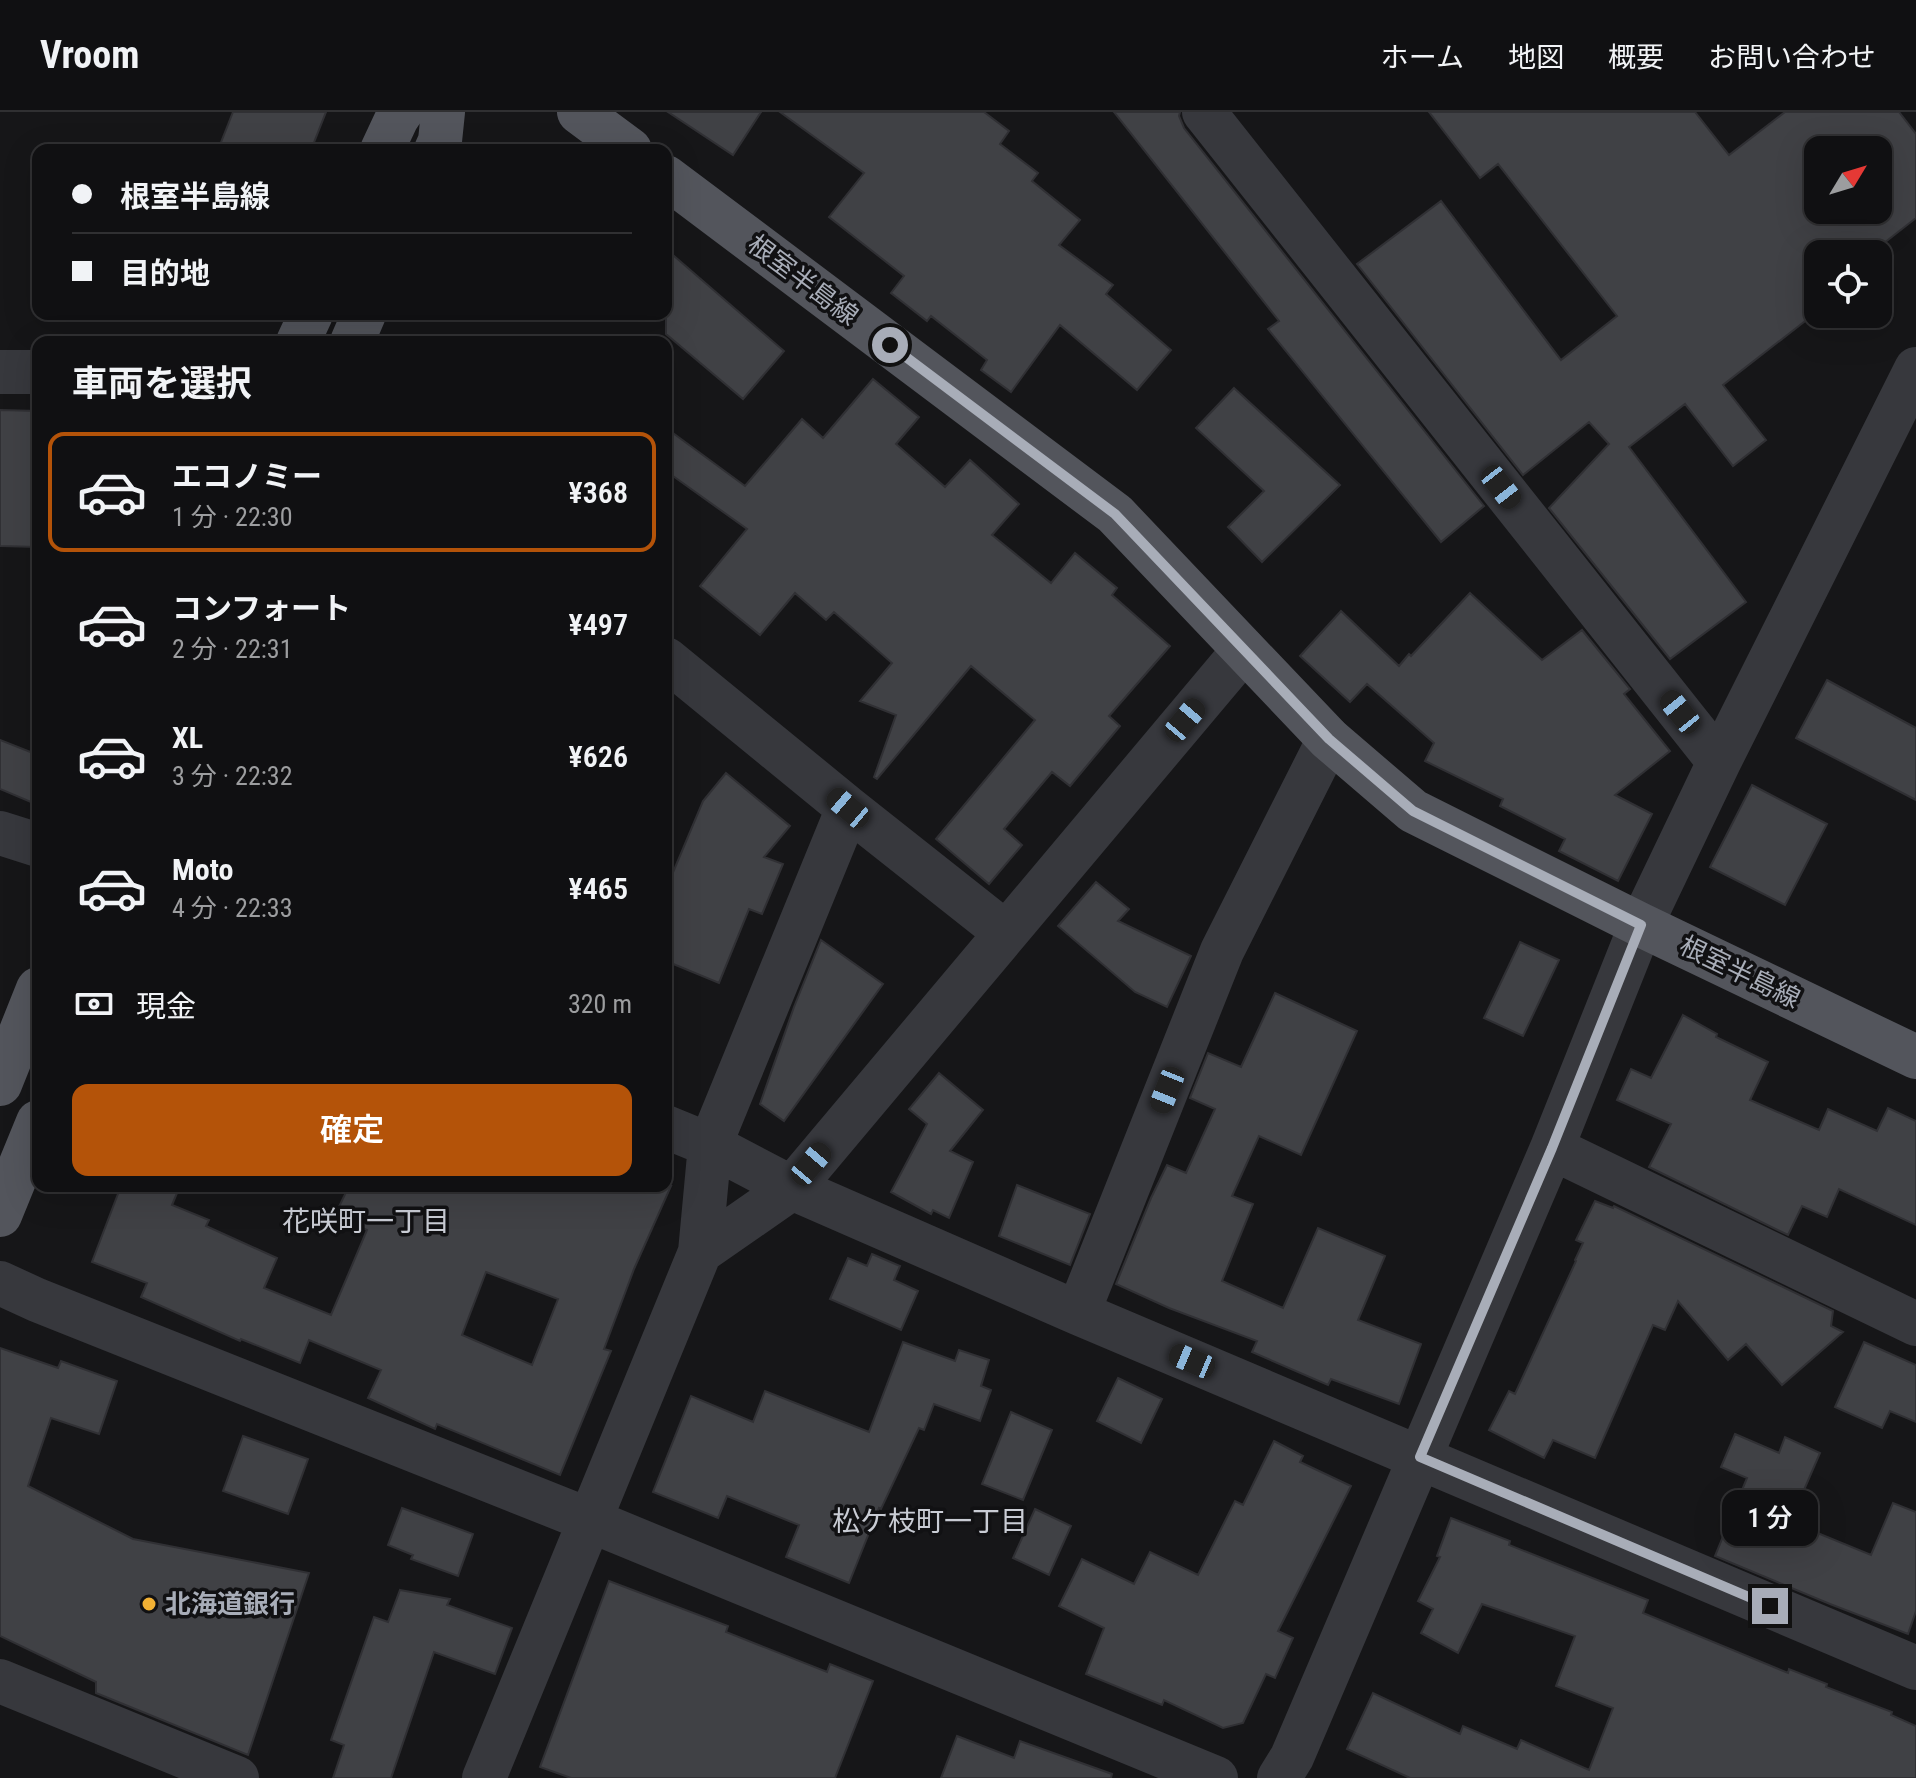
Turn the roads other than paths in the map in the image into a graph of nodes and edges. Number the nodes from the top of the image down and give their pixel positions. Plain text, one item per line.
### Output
1 (401, 112) edge
2 (443, 112) edge
3 (579, 112) edge
4 (1204, 112) edge
5 (385, 144) edge
6 (439, 144) edge
7 (622, 144) edge
8 (672, 182) edge
9 (1916, 369) edge
10 (0, 372) edge
11 (32, 372) edge
12 (1244, 650) junction
13 (672, 664) edge
14 (1329, 739) junction
15 (1719, 762) junction
16 (848, 808) junction
17 (0, 833) edge
18 (32, 843) edge
19 (1641, 925) junction
20 (1006, 933) junction
21 (32, 1004) edge
22 (1916, 1057) edge
23 (0, 1084) edge
24 (672, 1129) edge
25 (32, 1137) edge
26 (710, 1145) junction
27 (1552, 1148) junction
28 (792, 1188) junction
29 (0, 1215) edge
30 (700, 1252) junction
31 (0, 1283) edge
32 (1078, 1313) junction
33 (1916, 1324) edge
34 (1420, 1457) junction
35 (589, 1520) junction
36 (1916, 1668) edge
37 (0, 1681) edge
38 (237, 1778) edge
39 (484, 1778) edge
40 (1216, 1778) edge
41 (1279, 1778) edge

1 - 5 main road
2 - 6 main road
3 - 7 main road
4 - 15 street
8 - 12 main road, 根室半島線
9 - 15 street
10 - 11 street
12 - 14 main road, 根室半島線
12 - 20 street
13 - 16 street
14 - 19 main road, 根室半島線
14 - 32 street
15 - 19 street
16 - 20 street
16 - 26 street
17 - 18 street
19 - 22 main road, 根室半島線
19 - 27 street
20 - 28 street
21 - 23 main road
24 - 26 street
25 - 29 main road
26 - 28 street
26 - 30 street
27 - 33 street
27 - 34 street
28 - 30 street
28 - 32 street
30 - 35 street
31 - 35 street
32 - 34 street
34 - 36 street
34 - 41 street
35 - 39 street
35 - 40 street
37 - 38 street

